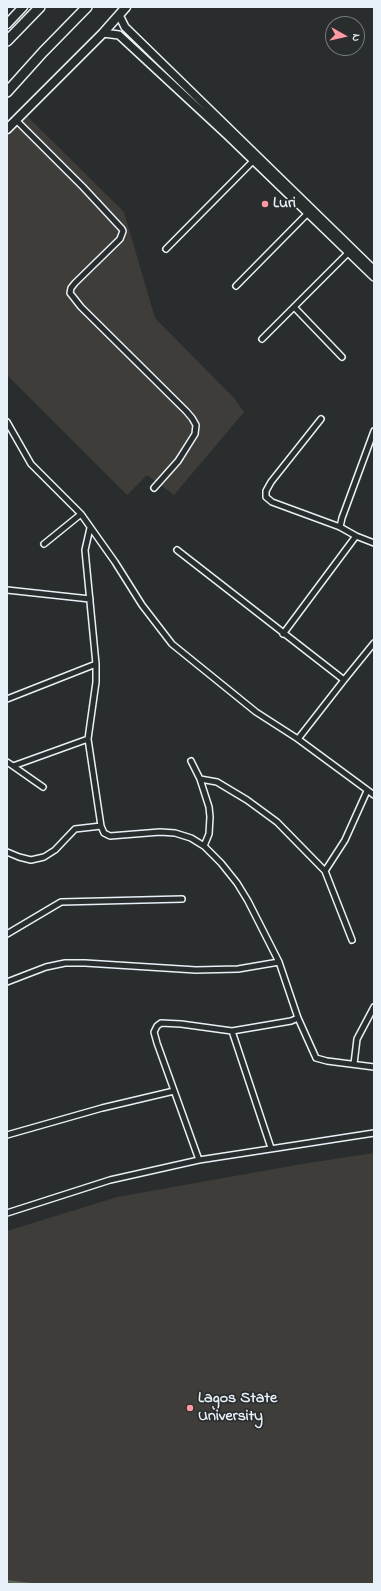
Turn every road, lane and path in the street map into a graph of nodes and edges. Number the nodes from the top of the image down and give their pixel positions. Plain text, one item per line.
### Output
1 (23, 7) edge
2 (40, 7) edge
3 (87, 7) edge
4 (126, 7) edge
5 (119, 15) junction
6 (7, 24) edge
7 (103, 33) junction
8 (7, 41) edge
9 (7, 92) edge
10 (16, 120) junction
11 (7, 129) edge
12 (253, 161) junction
13 (308, 213) junction
14 (166, 249) dead end
15 (349, 252) junction
16 (374, 270) edge
17 (374, 277) edge
18 (236, 286) dead end
19 (294, 307) junction
20 (262, 339) dead end
21 (342, 357) dead end
22 (321, 419) dead end
23 (7, 422) edge
24 (374, 431) edge
25 (154, 488) dead end
26 (81, 514) junction
27 (340, 527) junction
28 (90, 528) junction
29 (356, 536) junction
30 (374, 543) edge
31 (44, 544) dead end
32 (177, 550) dead end
33 (7, 590) edge
34 (90, 599) junction
35 (284, 634) junction
36 (374, 643) edge
37 (96, 664) junction
38 (344, 680) junction
39 (7, 699) edge
40 (88, 739) junction
41 (298, 739) junction
42 (191, 761) dead end
43 (7, 762) edge
44 (13, 766) junction
45 (200, 779) junction
46 (43, 787) dead end
47 (367, 791) junction
48 (374, 795) edge
49 (101, 826) junction
50 (204, 846) junction
51 (7, 852) edge
52 (325, 871) junction
53 (182, 899) dead end
54 (7, 934) edge
55 (352, 940) dead end
56 (279, 962) junction
57 (7, 982) edge
58 (374, 1007) edge
59 (298, 1018) junction
60 (232, 1031) junction
61 (354, 1064) junction
62 (374, 1068) edge
63 (174, 1091) junction
64 (374, 1133) edge
65 (7, 1135) edge
66 (271, 1148) junction
67 (199, 1160) junction
68 (7, 1212) edge

1 - 6 main road
2 - 8 highway
3 - 9 highway
4 - 5 main road
5 - 7 main road
5 - 16 street
7 - 10 main road
7 - 12 street
10 - 11 main road
10 - 25 street
12 - 13 street
12 - 14 street
13 - 15 street
13 - 18 street
15 - 17 street
15 - 19 street
19 - 20 street
19 - 21 street
22 - 27 street
23 - 26 street
24 - 27 street
26 - 28 street
26 - 31 street
27 - 29 street
28 - 34 street
28 - 41 street
29 - 30 street
29 - 35 street
32 - 35 street
33 - 34 street
34 - 37 street
35 - 38 street
36 - 38 street
37 - 39 street
37 - 40 street
38 - 41 street
40 - 44 street
40 - 49 street
41 - 47 street
42 - 45 street
43 - 44 street
44 - 46 street
45 - 50 street
45 - 52 street
47 - 48 street
47 - 52 street
49 - 50 street
49 - 51 street
50 - 56 street
52 - 55 street
53 - 54 street
56 - 57 street
56 - 59 street
58 - 61 street
59 - 60 street
59 - 61 street
60 - 63 street
60 - 66 street
61 - 62 street
63 - 65 street
63 - 67 street
64 - 66 street
66 - 67 street
67 - 68 street

